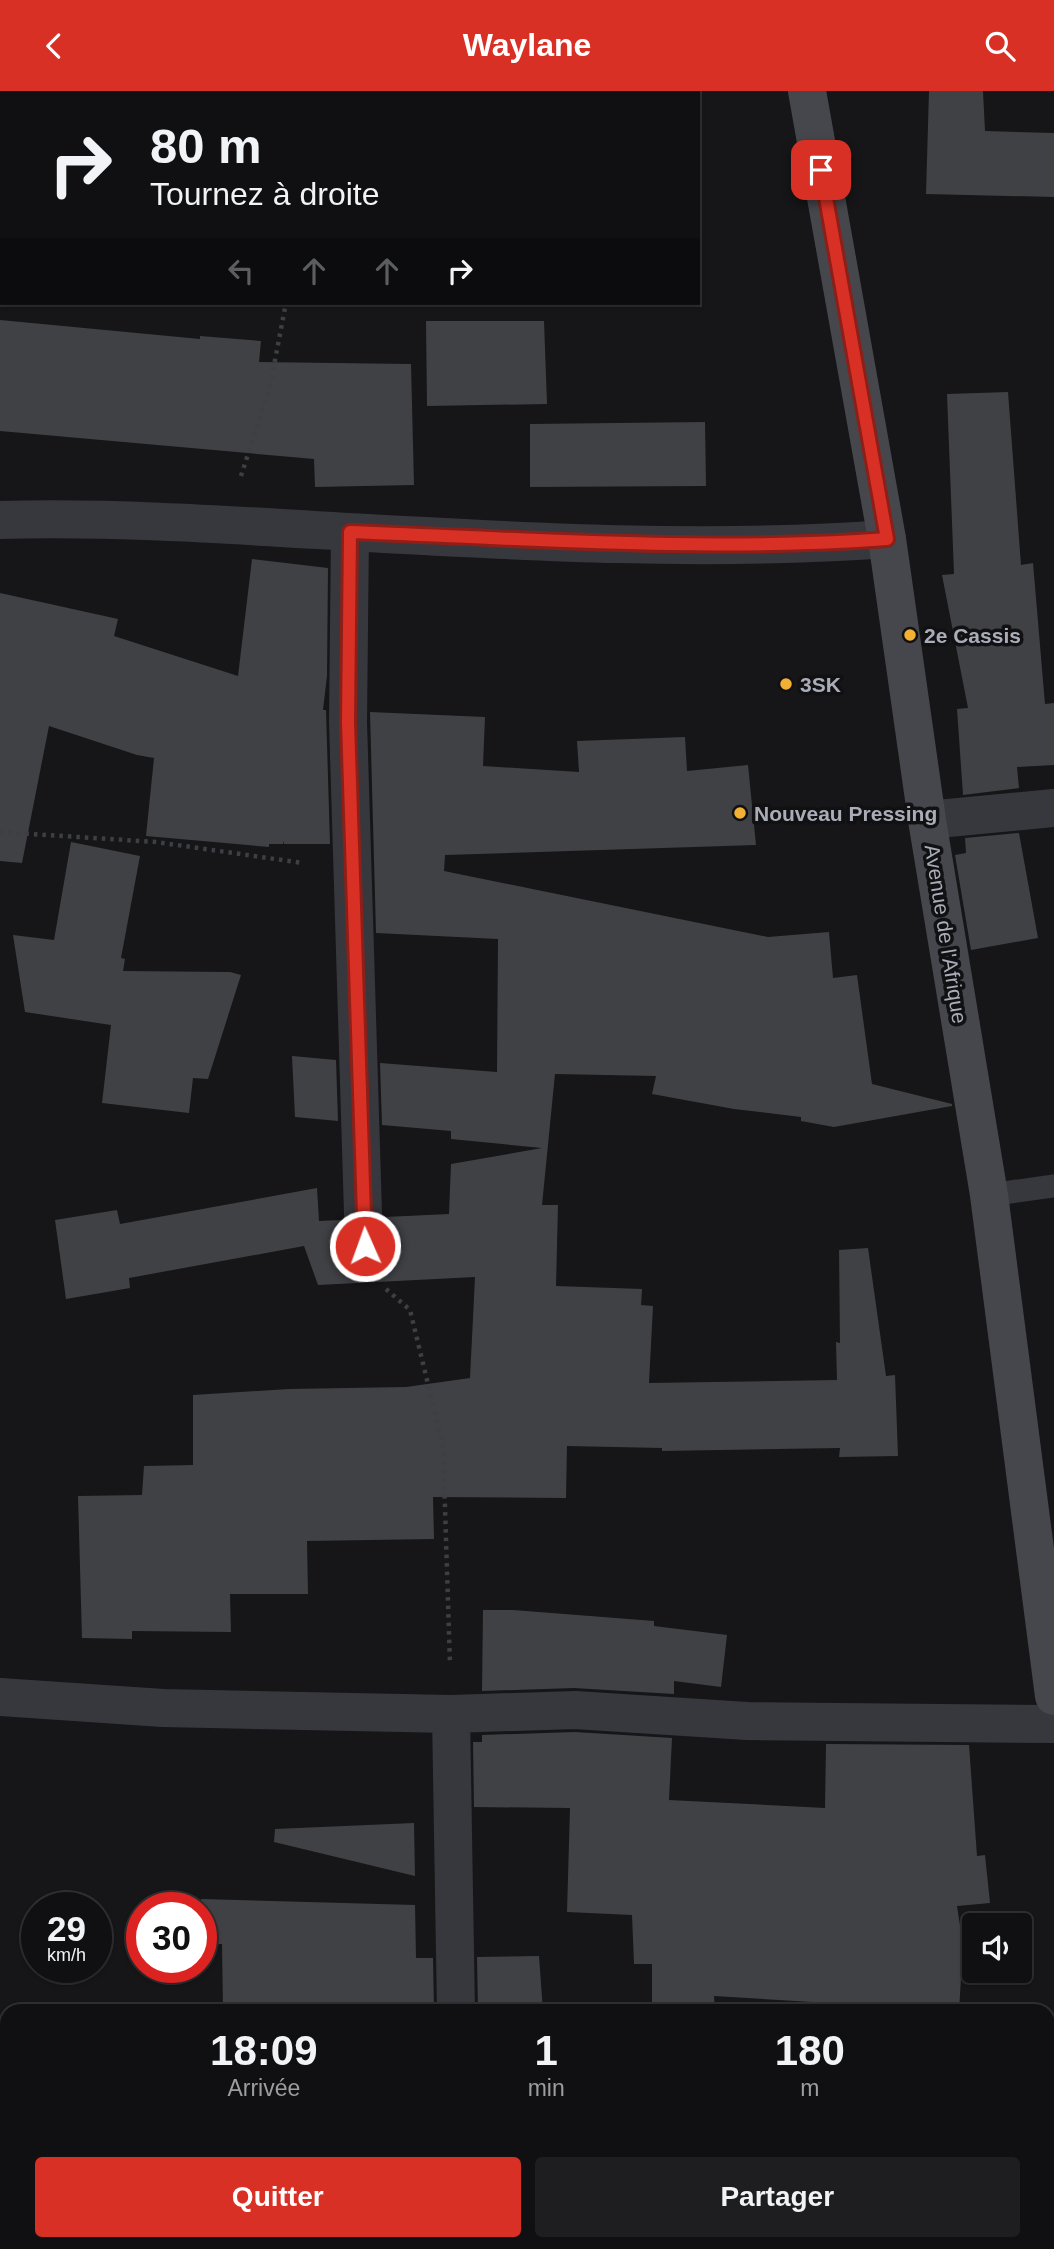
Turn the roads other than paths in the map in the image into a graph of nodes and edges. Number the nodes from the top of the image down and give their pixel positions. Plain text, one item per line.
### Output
1 (807, 91) edge
2 (0, 520) edge
3 (350, 532) junction
4 (887, 539) junction
5 (1054, 808) edge
6 (927, 820) junction
7 (1054, 1186) edge
8 (989, 1195) junction
9 (365, 1246) road end
10 (1042, 1518) edge
11 (1054, 1696) edge
12 (0, 1697) edge
13 (451, 1714) junction
14 (1054, 1724) edge
15 (456, 2004) edge

1 - 4 main road, Avenue de l'Afrique
2 - 3 street
3 - 4 street
3 - 9 street
4 - 6 main road, Avenue de l'Afrique
5 - 6 street
6 - 8 main road, Avenue de l'Afrique
7 - 8 lane
8 - 10 main road, Avenue de l'Afrique
10 - 11 main road, Avenue de l'Afrique
12 - 13 street
13 - 14 street
13 - 15 street

